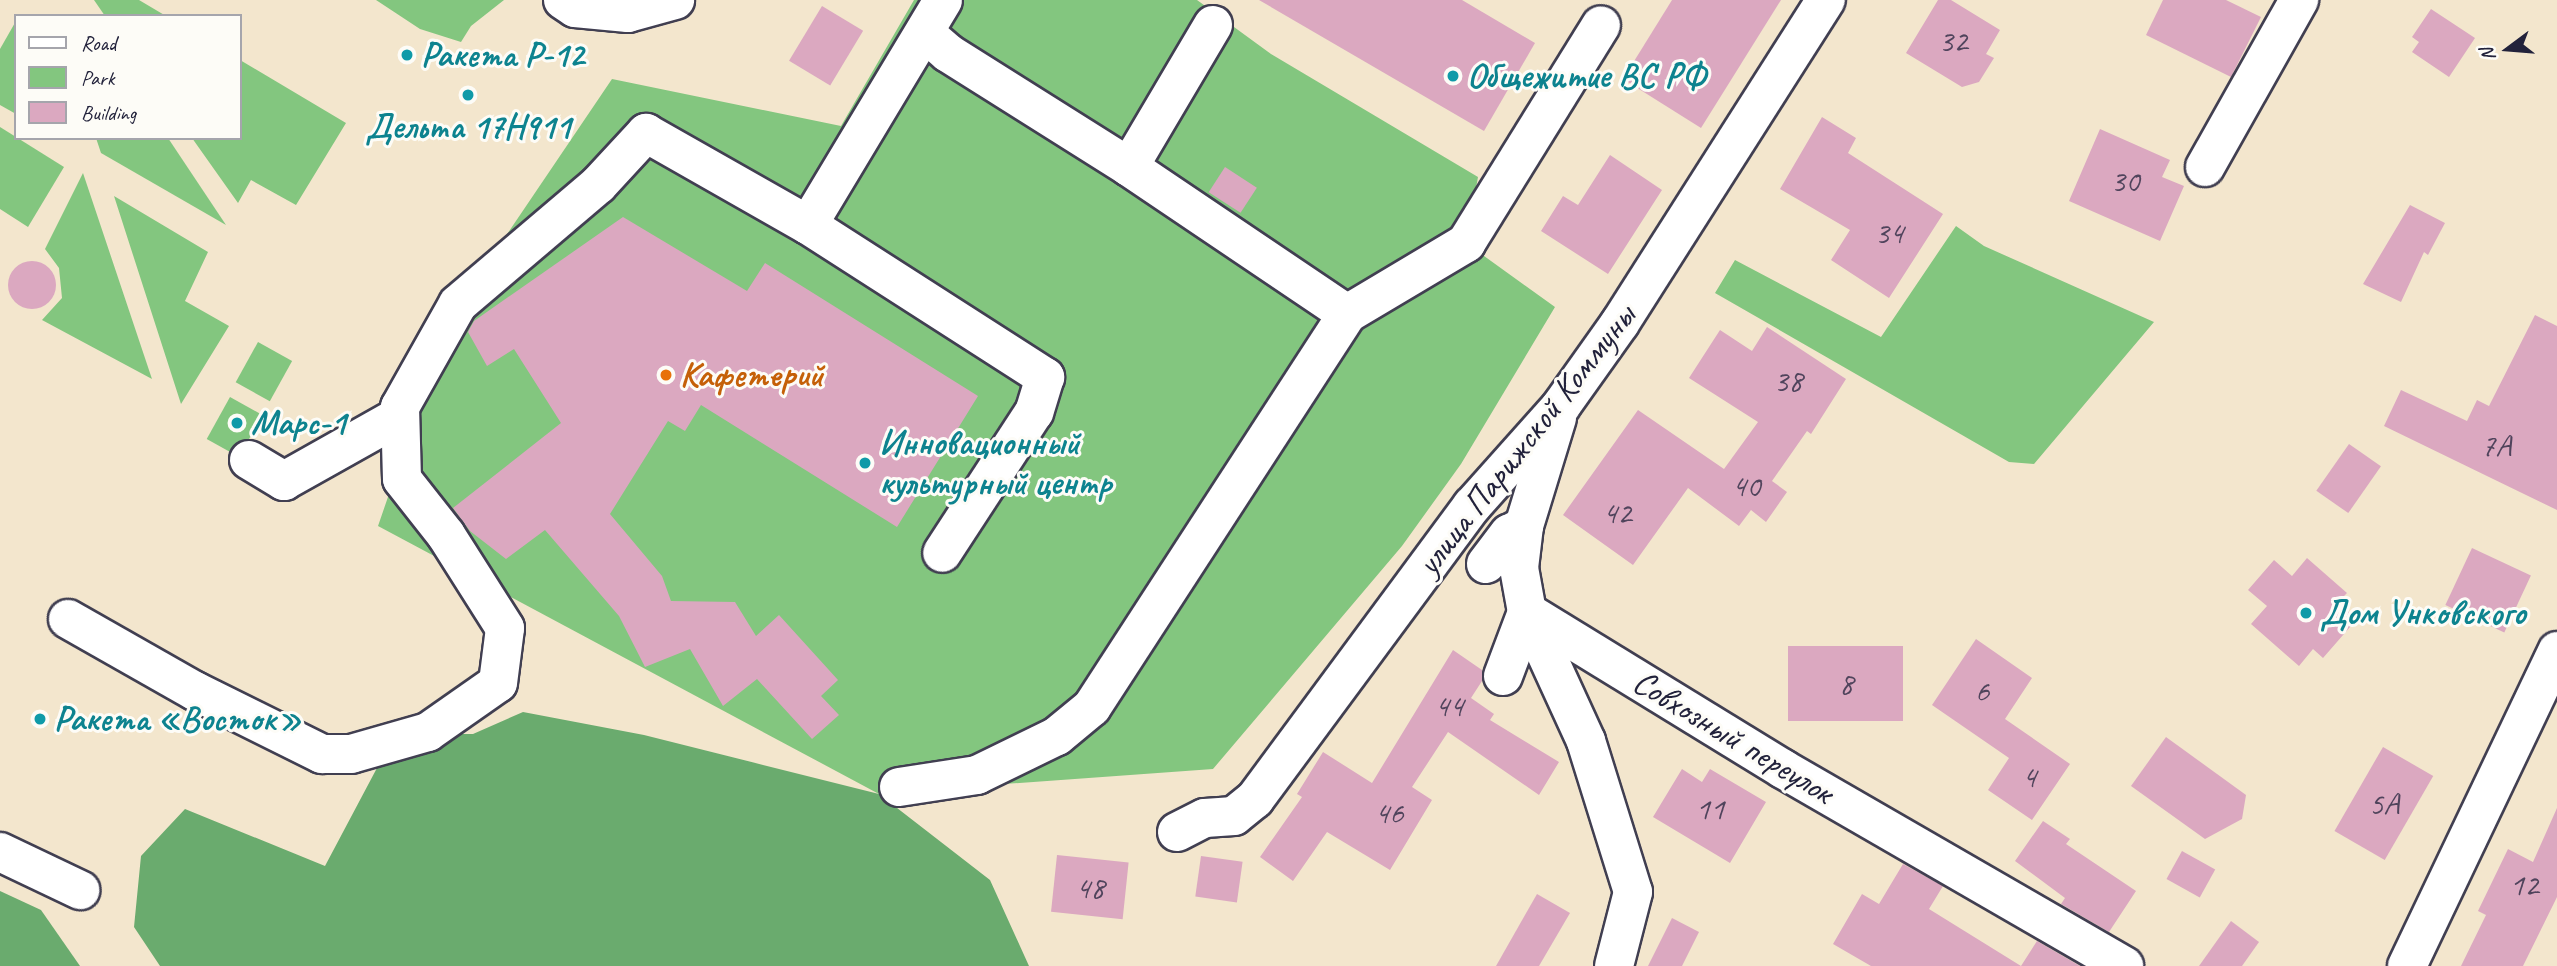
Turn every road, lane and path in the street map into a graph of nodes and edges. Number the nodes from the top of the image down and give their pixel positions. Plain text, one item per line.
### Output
1 (563, 0) edge
2 (675, 0) edge
3 (943, 0) edge
4 (1826, 0) edge
5 (2299, 0) edge
6 (1213, 25) dead end
7 (1601, 25) dead end
8 (925, 33) junction
9 (1129, 167) junction
10 (2205, 167) dead end
11 (808, 225) junction
12 (1347, 314) junction
13 (1561, 407) junction
14 (400, 416) junction
15 (249, 460) dead end
16 (1524, 526) junction
17 (942, 553) dead end
18 (1486, 564) dead end
19 (1527, 612) junction
20 (68, 619) dead end
21 (2557, 651) edge
22 (1503, 676) dead end
23 (899, 787) dead end
24 (1177, 832) dead end
25 (0, 852) edge
26 (80, 890) dead end
27 (1614, 966) edge
28 (2123, 966) edge
29 (2407, 966) edge

1 - 2 street
3 - 8 street
4 - 13 street, улица Парижской Коммуны
5 - 10 street
6 - 9 street
7 - 12 street
8 - 9 street
8 - 11 street
9 - 12 street
11 - 14 street
11 - 17 street
12 - 23 street
13 - 16 street
13 - 24 street, улица Парижской Коммуны
14 - 15 street
14 - 20 street
16 - 18 street
16 - 19 street
19 - 22 street
19 - 27 street
19 - 28 street, Совхозный переулок
21 - 29 street
25 - 26 street

